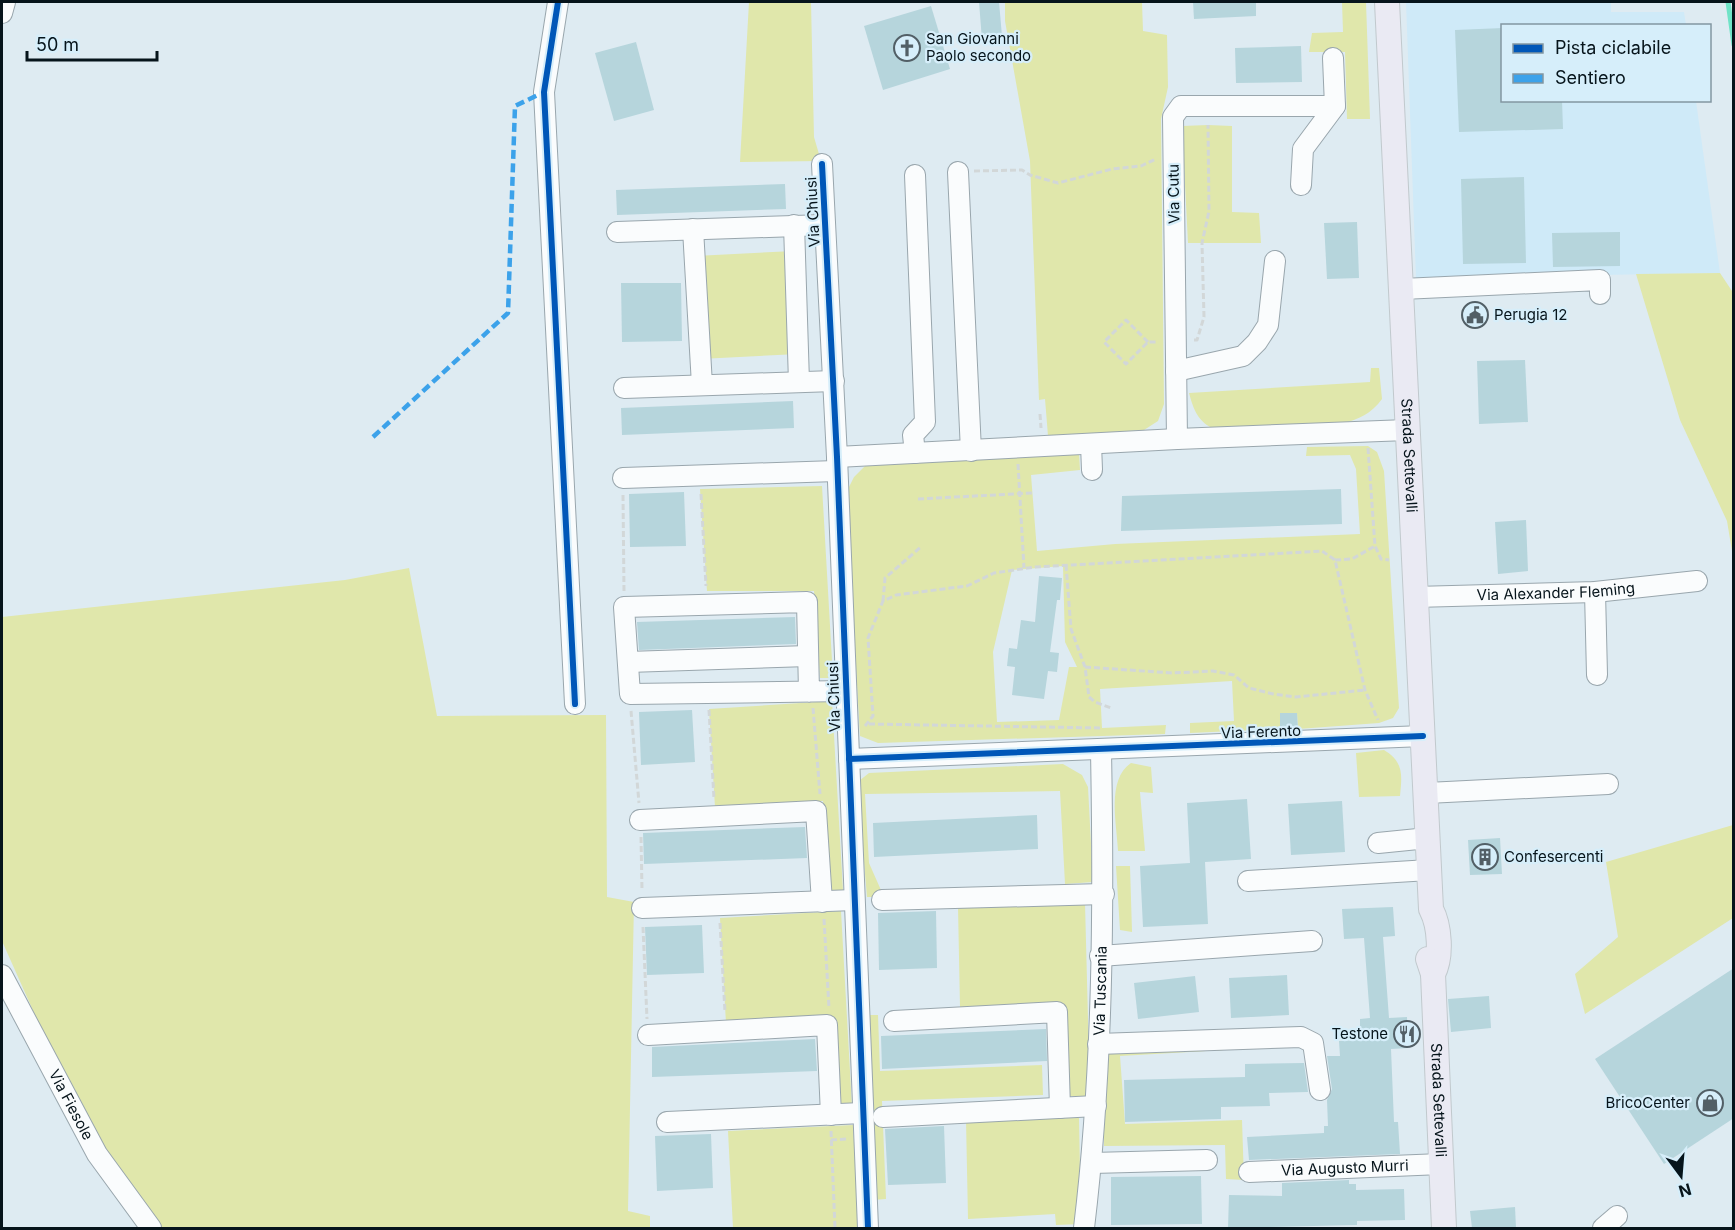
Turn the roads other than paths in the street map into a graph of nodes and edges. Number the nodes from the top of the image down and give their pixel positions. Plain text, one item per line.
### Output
1 (5, 2) edge
2 (558, 2) edge
3 (1387, 2) edge
4 (2, 13) edge
5 (1333, 58) dead end
6 (1335, 106) junction
7 (822, 164) dead end
8 (958, 172) road end
9 (915, 175) dead end
10 (1301, 186) dead end
11 (794, 225) junction
12 (825, 225) junction
13 (693, 229) junction
14 (617, 232) dead end
15 (1275, 261) dead end
16 (1402, 289) junction
17 (1600, 294) dead end
18 (1176, 371) junction
19 (834, 381) junction
20 (799, 382) junction
21 (702, 386) junction
22 (624, 388) dead end
23 (1407, 430) junction
24 (1177, 439) junction
25 (1091, 444) junction
26 (971, 451) junction
27 (915, 453) junction
28 (837, 464) junction
29 (1092, 470) dead end
30 (622, 478) road end
31 (1697, 581) dead end
32 (1595, 592) junction
33 (1415, 597) junction
34 (808, 656) junction
35 (628, 662) junction
36 (1597, 675) dead end
37 (846, 691) junction
38 (809, 692) junction
39 (575, 704) dead end
40 (1423, 736) junction
41 (1101, 751) junction
42 (849, 759) junction
43 (1608, 784) dead end
44 (1426, 793) junction
45 (640, 820) road end
46 (1428, 838) junction
47 (1378, 843) dead end
48 (1429, 870) junction
49 (1248, 881) dead end
50 (1104, 894) junction
51 (854, 900) junction
52 (882, 900) dead end
53 (822, 902) junction
54 (642, 908) road end
55 (1311, 941) dead end
56 (1100, 956) junction
57 (2, 975) edge
58 (894, 1021) dead end
59 (648, 1035) road end
60 (1171, 1042) junction
61 (1098, 1044) junction
62 (1224, 1050) dead end
63 (1320, 1090) dead end
64 (1096, 1106) junction
65 (1060, 1108) junction
66 (862, 1113) junction
67 (831, 1115) junction
68 (883, 1118) dead end
69 (667, 1122) dead end
70 (1207, 1160) dead end
71 (1092, 1163) junction
72 (1441, 1164) junction
73 (1249, 1172) dead end
74 (151, 1228) edge
75 (868, 1228) edge
76 (1084, 1228) edge
77 (1444, 1228) edge

1 - 4 street
2 - 39 street
3 - 16 main road, Strada Settevalli
5 - 6 street
6 - 10 street
6 - 18 street, Via Cutu
7 - 12 street, Via Chiusi
8 - 26 street
9 - 27 street
11 - 12 street
11 - 13 street
11 - 20 street
12 - 19 street, Via Chiusi
13 - 14 street
13 - 21 street
15 - 18 street
16 - 17 street
16 - 23 main road, Strada Settevalli
18 - 24 street, Via Cutu
19 - 20 street
19 - 28 street, Via Chiusi
20 - 21 street
21 - 22 street
23 - 24 street
23 - 33 main road, Strada Settevalli
24 - 25 street
25 - 26 street
25 - 29 street
26 - 27 street
27 - 28 street
28 - 30 street
28 - 37 street, Via Chiusi
31 - 32 street, Via Alexander Fleming
32 - 33 street, Via Alexander Fleming
32 - 36 street
33 - 40 main road, Strada Settevalli
34 - 35 street
34 - 35 street
34 - 38 street
35 - 38 street
37 - 38 street
37 - 42 street, Via Chiusi
40 - 41 street, Via Ferento
40 - 44 main road, Strada Settevalli
41 - 42 street, Via Ferento
41 - 50 street, Via Tuscania
42 - 51 street, Via Chiusi
43 - 44 street
44 - 46 main road, Strada Settevalli
45 - 53 street
46 - 47 street
46 - 48 main road, Strada Settevalli
48 - 49 street
48 - 72 main road, Strada Settevalli
50 - 52 street
50 - 56 street, Via Tuscania
51 - 53 street
51 - 66 street, Via Chiusi
53 - 54 street
55 - 56 street
56 - 61 street, Via Tuscania
57 - 74 street, Via Fiesole
58 - 65 street
59 - 67 street
60 - 61 street
60 - 62 street
60 - 63 street
61 - 64 street, Via Tuscania
64 - 65 street
64 - 71 street, Via Tuscania
65 - 68 street
66 - 67 street
66 - 75 street, Via Chiusi
67 - 69 street
70 - 71 street
71 - 76 street, Via Tuscania
72 - 73 street, Via Augusto Murri
72 - 77 main road, Strada Settevalli

